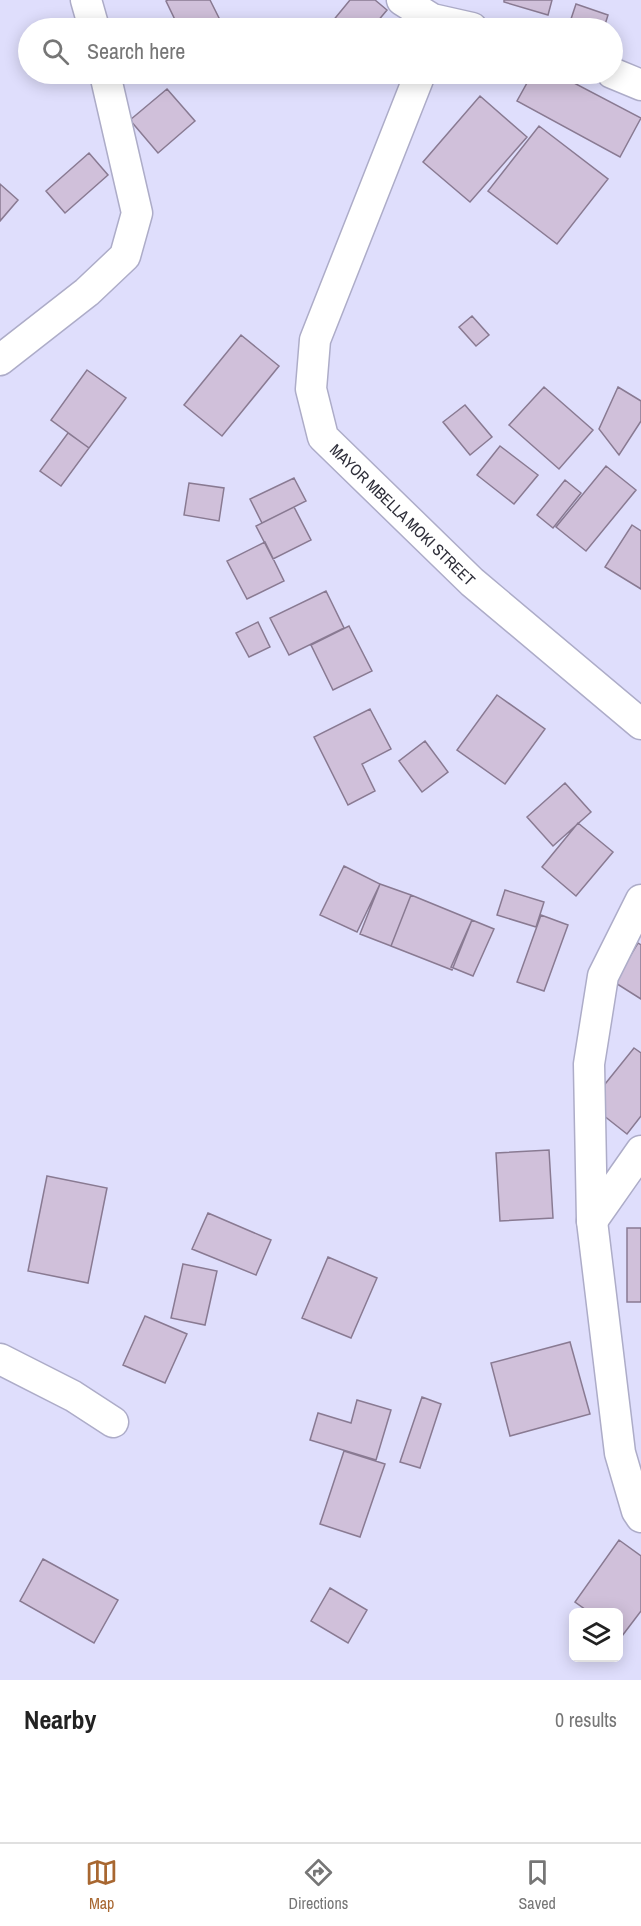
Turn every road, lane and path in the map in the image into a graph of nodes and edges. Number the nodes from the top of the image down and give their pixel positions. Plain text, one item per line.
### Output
1 (86, 0) edge
2 (402, 0) edge
3 (91, 18) edge
4 (424, 18) edge
5 (623, 78) edge
6 (107, 84) edge
7 (416, 84) edge
8 (641, 85) edge
9 (0, 360) edge
10 (641, 724) edge
11 (641, 900) edge
12 (641, 1151) edge
13 (592, 1221) junction
14 (0, 1359) edge
15 (113, 1422) dead end
16 (641, 1517) edge

1 - 3 street
2 - 4 street
5 - 8 street
6 - 9 street
7 - 10 street, MAYOR MBELLA MOKI STREET
11 - 13 street
12 - 13 street
13 - 16 street
14 - 15 street

